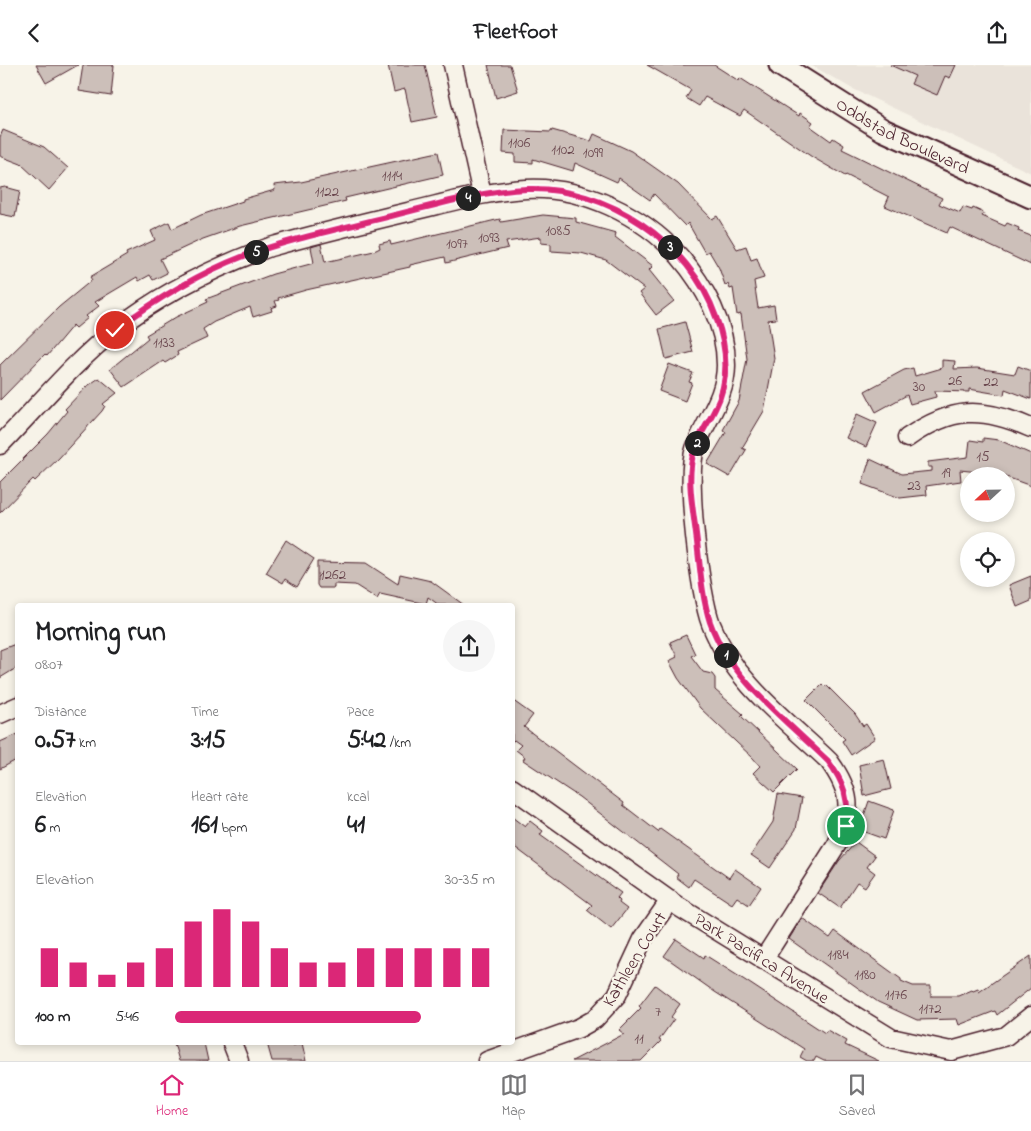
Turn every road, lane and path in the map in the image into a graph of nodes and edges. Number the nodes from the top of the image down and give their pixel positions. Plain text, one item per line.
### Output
1 (453, 65) edge
2 (780, 65) edge
3 (482, 195) junction
4 (1031, 197) edge
5 (1031, 428) edge
6 (907, 438) dead end
7 (0, 445) edge
8 (15, 706) edge
9 (0, 714) edge
10 (515, 790) edge
11 (670, 900) junction
12 (763, 960) junction
13 (1031, 1016) edge
14 (233, 1045) edge
15 (951, 1056) edge
16 (239, 1061) edge
17 (487, 1061) edge

1 - 3 street
2 - 4 street, Oddstad Boulevard
3 - 7 street
3 - 12 street
5 - 6 street
8 - 9 street
10 - 11 street, Park Pacifica Avenue
11 - 12 street, Park Pacifica Avenue
11 - 17 street, Kathleen Court
12 - 15 street, Park Pacifica Avenue
13 - 15 street, Park Pacifica Avenue
14 - 16 street

